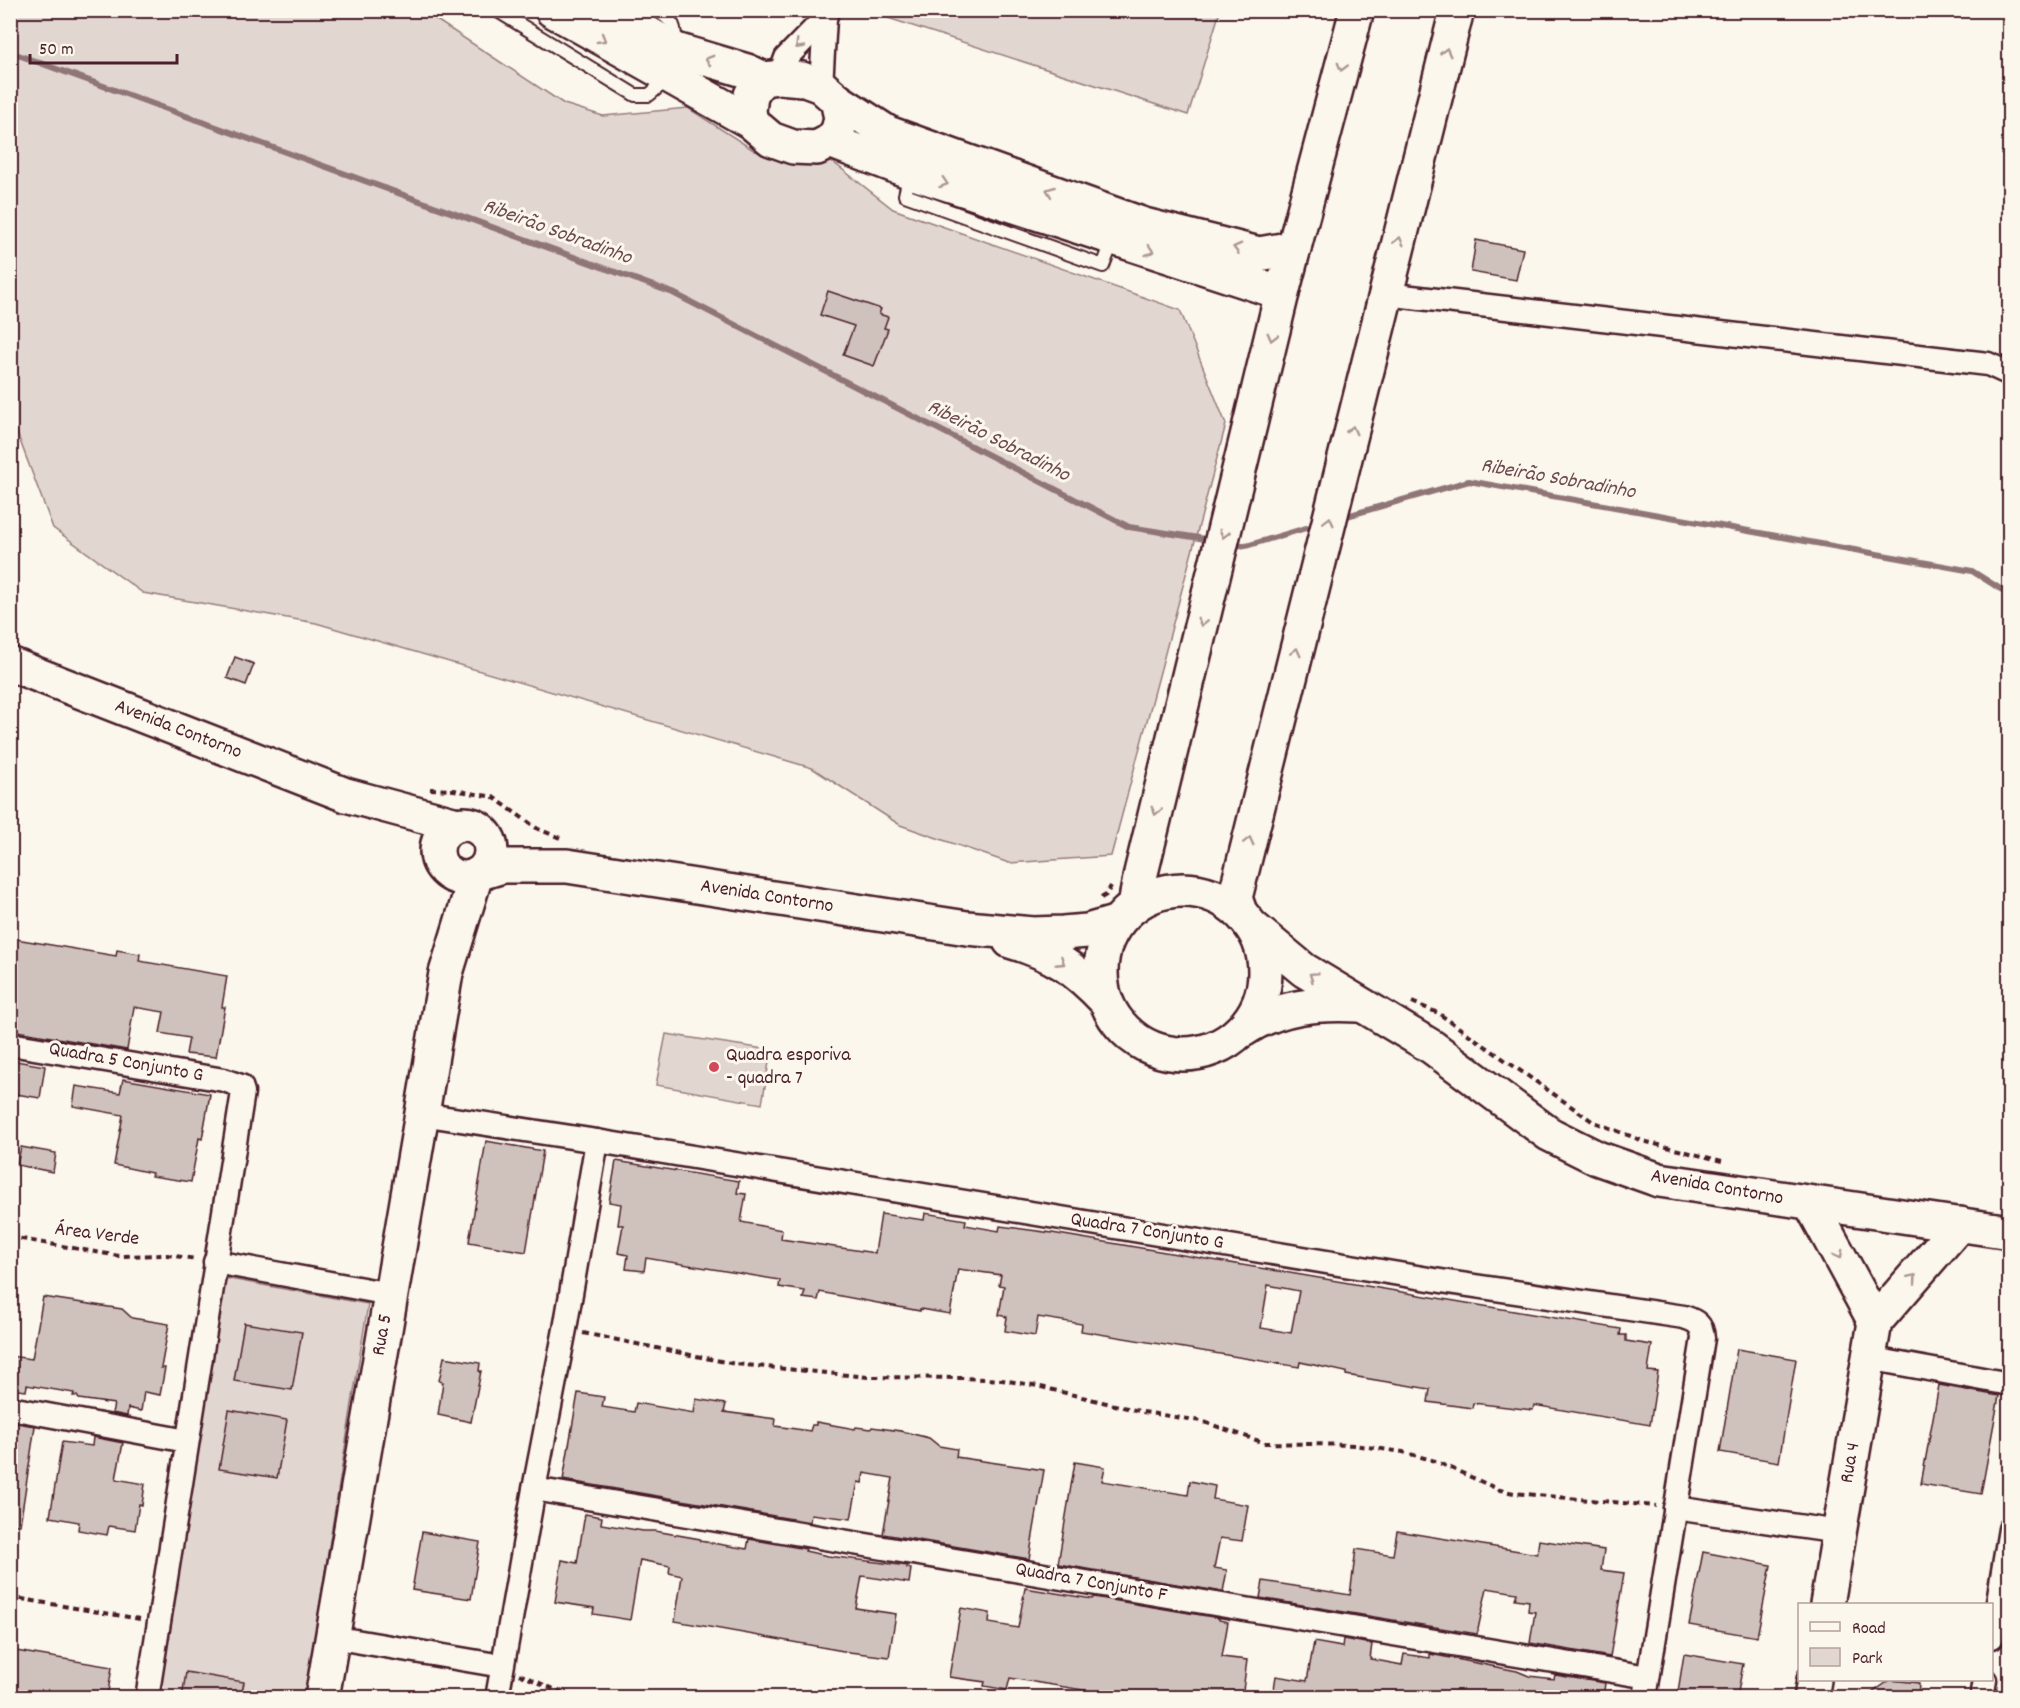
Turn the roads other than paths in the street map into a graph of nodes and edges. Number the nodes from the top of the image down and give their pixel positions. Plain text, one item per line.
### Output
1 (496, 10) edge
2 (552, 10) edge
3 (608, 10) edge
4 (656, 10) edge
5 (1357, 10) edge
6 (1457, 10) edge
7 (826, 14) edge
8 (673, 64) junction
9 (772, 78) junction
10 (829, 93) junction
11 (751, 122) junction
12 (830, 141) junction
13 (1294, 248) junction
14 (1282, 293) junction
15 (1386, 294) junction
16 (2010, 374) edge
17 (10, 664) edge
18 (346, 795) junction
19 (470, 828) junction
20 (566, 853) junction
21 (441, 865) junction
22 (478, 874) junction
23 (1115, 903) junction
24 (1242, 912) junction
25 (967, 928) junction
26 (446, 973) junction
27 (1106, 1000) junction
28 (1363, 1005) junction
29 (1243, 1030) junction
30 (10, 1044) edge
31 (421, 1114) junction
32 (597, 1141) junction
33 (1811, 1204) junction
34 (1960, 1224) junction
35 (2010, 1232) edge
36 (216, 1262) junction
37 (390, 1294) junction
38 (1875, 1322) junction
39 (1868, 1358) junction
40 (2010, 1384) edge
41 (10, 1408) edge
42 (188, 1441) junction
43 (534, 1489) junction
44 (1675, 1508) junction
45 (2010, 1529) edge
46 (1839, 1532) junction
47 (1827, 1603) edge
48 (1993, 1631) edge
49 (332, 1637) junction
50 (502, 1666) junction
51 (1814, 1681) edge
52 (1984, 1681) edge
53 (1647, 1688) edge
54 (147, 1698) edge
55 (321, 1698) edge
56 (497, 1698) edge
57 (1811, 1698) edge
58 (1982, 1698) edge

1 - 8 lane
2 -> 8 main road
3 - 8 main road
4 - 8 lane
5 -> 13 main road
15 -> 6 main road
7 -> 9 street
7 - 10 street
9 -> 8 main road
8 - 11 main road
9 - 10 main road
9 - 11 main road
10 - 12 main road
13 -> 10 main road
11 - 12 main road
12 -> 14 main road
13 - 14 main road
14 -> 23 main road
15 - 16 street
24 -> 15 main road
17 - 18 main road, Avenida Contorno
18 - 19 main road, Avenida Contorno
18 - 21 main road, Avenida Contorno
19 - 20 main road, Avenida Contorno
19 - 21 main road
19 - 22 main road
20 - 22 main road, Avenida Contorno
20 - 25 main road, Avenida Contorno
21 - 22 main road
21 - 26 main road, Rua 5
22 - 26 main road, Rua 5
23 - 24 main road
23 - 25 main road, Avenida Contorno
23 - 27 main road
28 -> 24 main road, Avenida Contorno
24 - 29 main road
25 -> 27 main road, Avenida Contorno
26 - 31 main road, Rua 5
27 - 29 main road
28 - 29 main road, Avenida Contorno
28 - 33 main road, Avenida Contorno
30 - 36 street, Quadra 5 Conjunto G
31 - 32 street, Quadra 7 Conjunto G
31 - 37 main road, Rua 5
32 - 43 street
32 - 44 street, Quadra 7 Conjunto G
33 - 34 main road, Avenida Contorno
33 -> 38 main road
34 - 35 main road, Avenida Contorno
38 -> 34 main road, Rua 4
36 - 37 street
36 - 42 street
37 - 49 main road, Rua 5
38 - 39 main road, Rua 4
39 - 40 street
39 - 46 main road, Rua 4
41 - 42 street
42 - 54 street
43 - 50 street
43 - 53 street, Quadra 7 Conjunto F
44 - 46 street
44 - 53 street
45 - 48 street
46 - 47 main road, Rua 4
49 - 50 street
49 - 55 main road, Rua 5
50 - 56 street
51 - 57 main road
52 - 58 street

